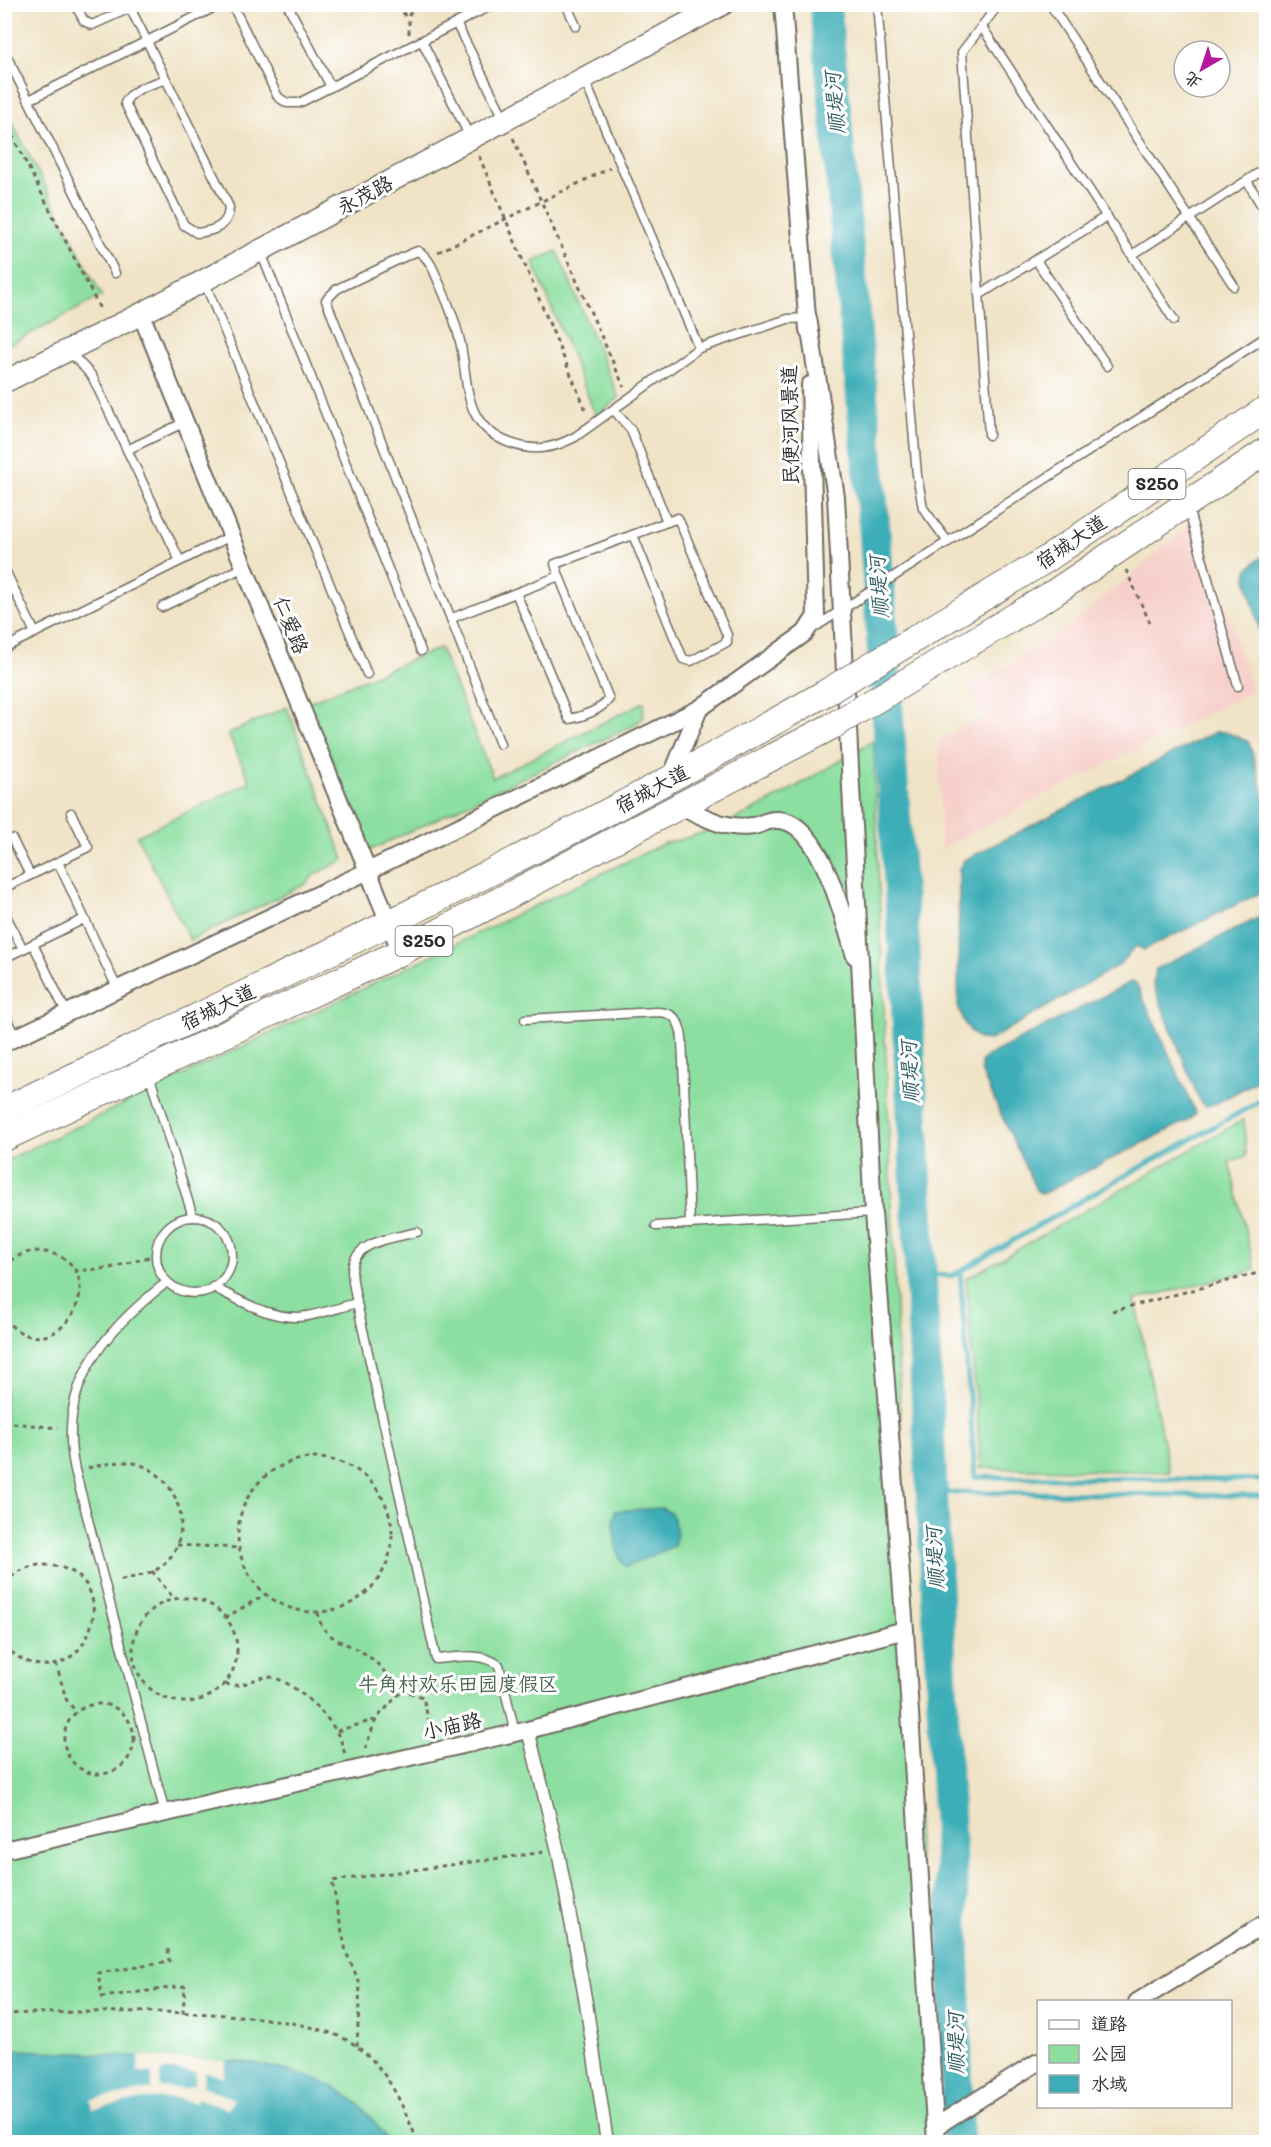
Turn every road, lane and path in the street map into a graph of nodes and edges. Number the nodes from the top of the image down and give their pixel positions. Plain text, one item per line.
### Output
1 (75, 4) edge
2 (232, 4) edge
3 (287, 4) edge
4 (399, 4) edge
5 (416, 4) edge
6 (494, 4) edge
7 (566, 4) edge
8 (723, 4) edge
9 (783, 4) edge
10 (877, 4) edge
11 (999, 4) edge
12 (1050, 4) edge
13 (220, 5) edge
14 (129, 6) edge
15 (408, 22) junction
16 (456, 24) junction
17 (576, 26) dead end
18 (982, 27) junction
19 (147, 41) junction
20 (422, 41) junction
21 (410, 47) junction
22 (4, 51) edge
23 (584, 78) junction
24 (166, 79) junction
25 (331, 87) junction
26 (29, 100) junction
27 (4, 119) edge
28 (505, 120) junction
29 (471, 138) junction
30 (620, 163) junction
31 (1266, 170) edge
32 (1247, 181) junction
33 (543, 201) junction
34 (1266, 213) edge
35 (1107, 216) junction
36 (1189, 218) junction
37 (507, 219) junction
38 (260, 250) junction
39 (1132, 255) junction
40 (428, 257) junction
41 (1035, 260) junction
42 (115, 273) dead end
43 (204, 280) junction
44 (1234, 286) dead end
45 (979, 295) junction
46 (141, 314) junction
47 (808, 318) junction
48 (1174, 320) dead end
49 (110, 329) junction
50 (1266, 337) edge
51 (699, 348) junction
52 (68, 350) junction
53 (1107, 366) dead end
54 (4, 382) edge
55 (629, 400) junction
56 (1266, 409) edge
57 (614, 411) junction
58 (185, 422) junction
59 (592, 426) junction
60 (989, 435) dead end
61 (127, 450) junction
62 (1266, 451) edge
63 (1186, 503) junction
64 (667, 522) junction
65 (633, 535) junction
66 (231, 536) junction
67 (948, 542) junction
68 (180, 561) junction
69 (244, 567) junction
70 (1125, 567) dead end
71 (4, 568) edge
72 (559, 576) junction
73 (516, 593) junction
74 (162, 607) dead end
75 (843, 609) junction
76 (452, 618) junction
77 (1150, 623) dead end
78 (35, 633) junction
79 (805, 633) junction
80 (4, 648) edge
81 (420, 651) dead end
82 (367, 674) dead end
83 (1238, 686) dead end
84 (699, 709) junction
85 (500, 744) dead end
86 (669, 782) junction
87 (683, 807) junction
88 (71, 813) dead end
89 (12, 838) dead end
90 (58, 862) junction
91 (368, 871) junction
92 (30, 875) junction
93 (4, 888) edge
94 (4, 912) edge
95 (84, 919) junction
96 (389, 923) junction
97 (33, 944) junction
98 (23, 949) junction
99 (401, 952) junction
100 (4, 958) edge
101 (862, 977) junction
102 (118, 990) junction
103 (4, 1014) edge
104 (67, 1014) junction
105 (525, 1019) dead end
106 (10, 1041) edge
107 (148, 1071) junction
108 (4, 1110) edge
109 (4, 1138) edge
110 (873, 1213) junction
111 (193, 1217) junction
112 (690, 1224) junction
113 (656, 1226) dead end
114 (417, 1232) dead end
115 (156, 1255) junction
116 (4, 1268) edge
117 (74, 1271) junction
118 (1266, 1271) edge
119 (167, 1282) junction
120 (213, 1287) junction
121 (357, 1303) junction
122 (1112, 1311) dead end
123 (4, 1318) edge
124 (4, 1422) edge
125 (69, 1427) junction
126 (75, 1470) junction
127 (177, 1545) junction
128 (240, 1548) junction
129 (152, 1571) junction
130 (4, 1583) edge
131 (105, 1584) junction
132 (266, 1594) junction
133 (174, 1599) junction
134 (318, 1612) junction
135 (225, 1618) junction
136 (905, 1630) junction
137 (4, 1646) edge
138 (56, 1663) junction
139 (225, 1684) junction
140 (402, 1691) junction
141 (76, 1712) junction
142 (376, 1719) junction
143 (337, 1731) junction
144 (521, 1731) junction
145 (436, 1751) junction
146 (356, 1769) junction
147 (165, 1813) junction
148 (4, 1850) edge
149 (558, 1851) junction
150 (1266, 1923) edge
151 (168, 1949) dead end
152 (1139, 2000) edge
153 (4, 2014) edge
154 (183, 2014) junction
155 (357, 2046) junction
156 (1037, 2063) edge
157 (940, 2129) edge
158 (417, 2142) edge
159 (607, 2142) edge

1 - 14 lane
2 - 25 lane
3 - 25 lane
4 - 15 path
5 - 15 path
6 - 16 lane
7 - 17 lane
8 - 23 street, 永茂路
9 - 47 street, 民便河风景道
10 - 67 lane
11 - 18 lane
12 - 36 lane
13 - 19 lane
14 - 19 lane
15 - 21 path
16 - 20 lane
16 - 28 lane
18 - 35 lane
18 - 45 lane
19 - 24 lane
19 - 26 lane
20 - 21 lane
20 - 29 lane
21 - 25 lane
22 - 26 lane
23 - 28 street, 永茂路
23 - 30 lane
24 - 24 lane
26 - 42 lane
27 - 49 path
28 - 29 street, 永茂路
28 - 33 path
29 - 37 path
29 - 38 street, 永茂路
30 - 33 path
30 - 51 lane
31 - 32 lane
32 - 34 lane
32 - 36 lane
33 - 37 path
33 - 55 path
35 - 39 lane
35 - 41 lane
36 - 39 lane
36 - 44 lane
37 - 40 path
37 - 59 path
38 - 43 street, 永茂路
38 - 81 lane
39 - 48 lane
40 - 59 lane
40 - 76 lane
41 - 45 lane
41 - 53 lane
43 - 46 street, 永茂路
43 - 82 lane
45 - 60 lane
46 - 49 street, 永茂路
46 - 58 street, 仁爱路
47 - 51 lane
47 - 75 street
47 - 79 street, 民便河风景道
49 - 52 street, 永茂路
50 - 67 lane
51 - 55 lane
52 - 54 street, 永茂路
52 - 61 lane
55 - 57 lane
56 - 86 main road, 宿城大道 / S250, bridge
57 - 59 lane
57 - 64 lane
58 - 61 lane
58 - 66 street, 仁爱路
61 - 68 lane
62 - 63 main road, 宿城大道 / S250
63 - 83 lane
63 - 87 main road, 宿城大道 / S250, bridge
64 - 65 lane
64 - 65 lane
65 - 72 lane
66 - 68 lane
66 - 69 street, 仁爱路
67 - 75 lane
68 - 78 lane
69 - 74 lane
69 - 91 street, 仁爱路
70 - 77 path
71 - 78 lane
72 - 73 lane
72 - 73 lane
73 - 76 lane
75 - 79 lane
75 - 101 street
76 - 85 lane
78 - 80 lane
79 - 84 street
84 - 86 street
84 - 91 street
86 - 96 main road, 宿城大道 / S250
87 - 99 main road, 宿城大道 / S250
87 - 101 street
88 - 90 lane
89 - 92 lane
90 - 92 lane
90 - 95 lane
91 - 96 street, 仁爱路
91 - 102 street
92 - 93 lane
94 - 98 lane
95 - 97 lane
95 - 102 lane
96 - 99 street, 仁爱路
96 - 108 main road, 宿城大道 / S250
97 - 98 lane
97 - 104 lane
98 - 100 lane
99 - 107 main road, 宿城大道 / S250
101 - 110 street
102 - 104 street
103 - 106 lane
104 - 106 street
105 - 112 lane
107 - 109 main road, 宿城大道 / S250
107 - 111 lane
110 - 112 lane
110 - 136 street
111 - 115 lane
111 - 120 lane
112 - 113 lane
114 - 121 lane
115 - 117 path
115 - 119 lane
116 - 117 path
117 - 123 path
118 - 122 path
119 - 120 lane
119 - 125 lane
120 - 121 lane
121 - 144 lane
124 - 125 path
125 - 126 lane
126 - 127 path
126 - 131 lane
127 - 128 path
127 - 129 path
128 - 132 path
128 - 134 path
129 - 131 path
129 - 133 path
130 - 138 path
131 - 147 lane
132 - 134 path
132 - 135 path
133 - 135 path
133 - 139 path
134 - 140 path
135 - 139 path
136 - 144 street, 小庙路
136 - 157 street
137 - 138 path
138 - 141 path
139 - 143 path
140 - 142 path
140 - 145 path
141 - 141 path
142 - 143 path
142 - 146 path
143 - 146 path
144 - 145 street, 小庙路
144 - 149 street
145 - 146 street, 小庙路
146 - 147 street, 小庙路
147 - 148 street, 小庙路
149 - 155 path
149 - 159 street
150 - 152 street
151 - 154 path
153 - 154 path
154 - 155 path
155 - 158 path
156 - 157 street

